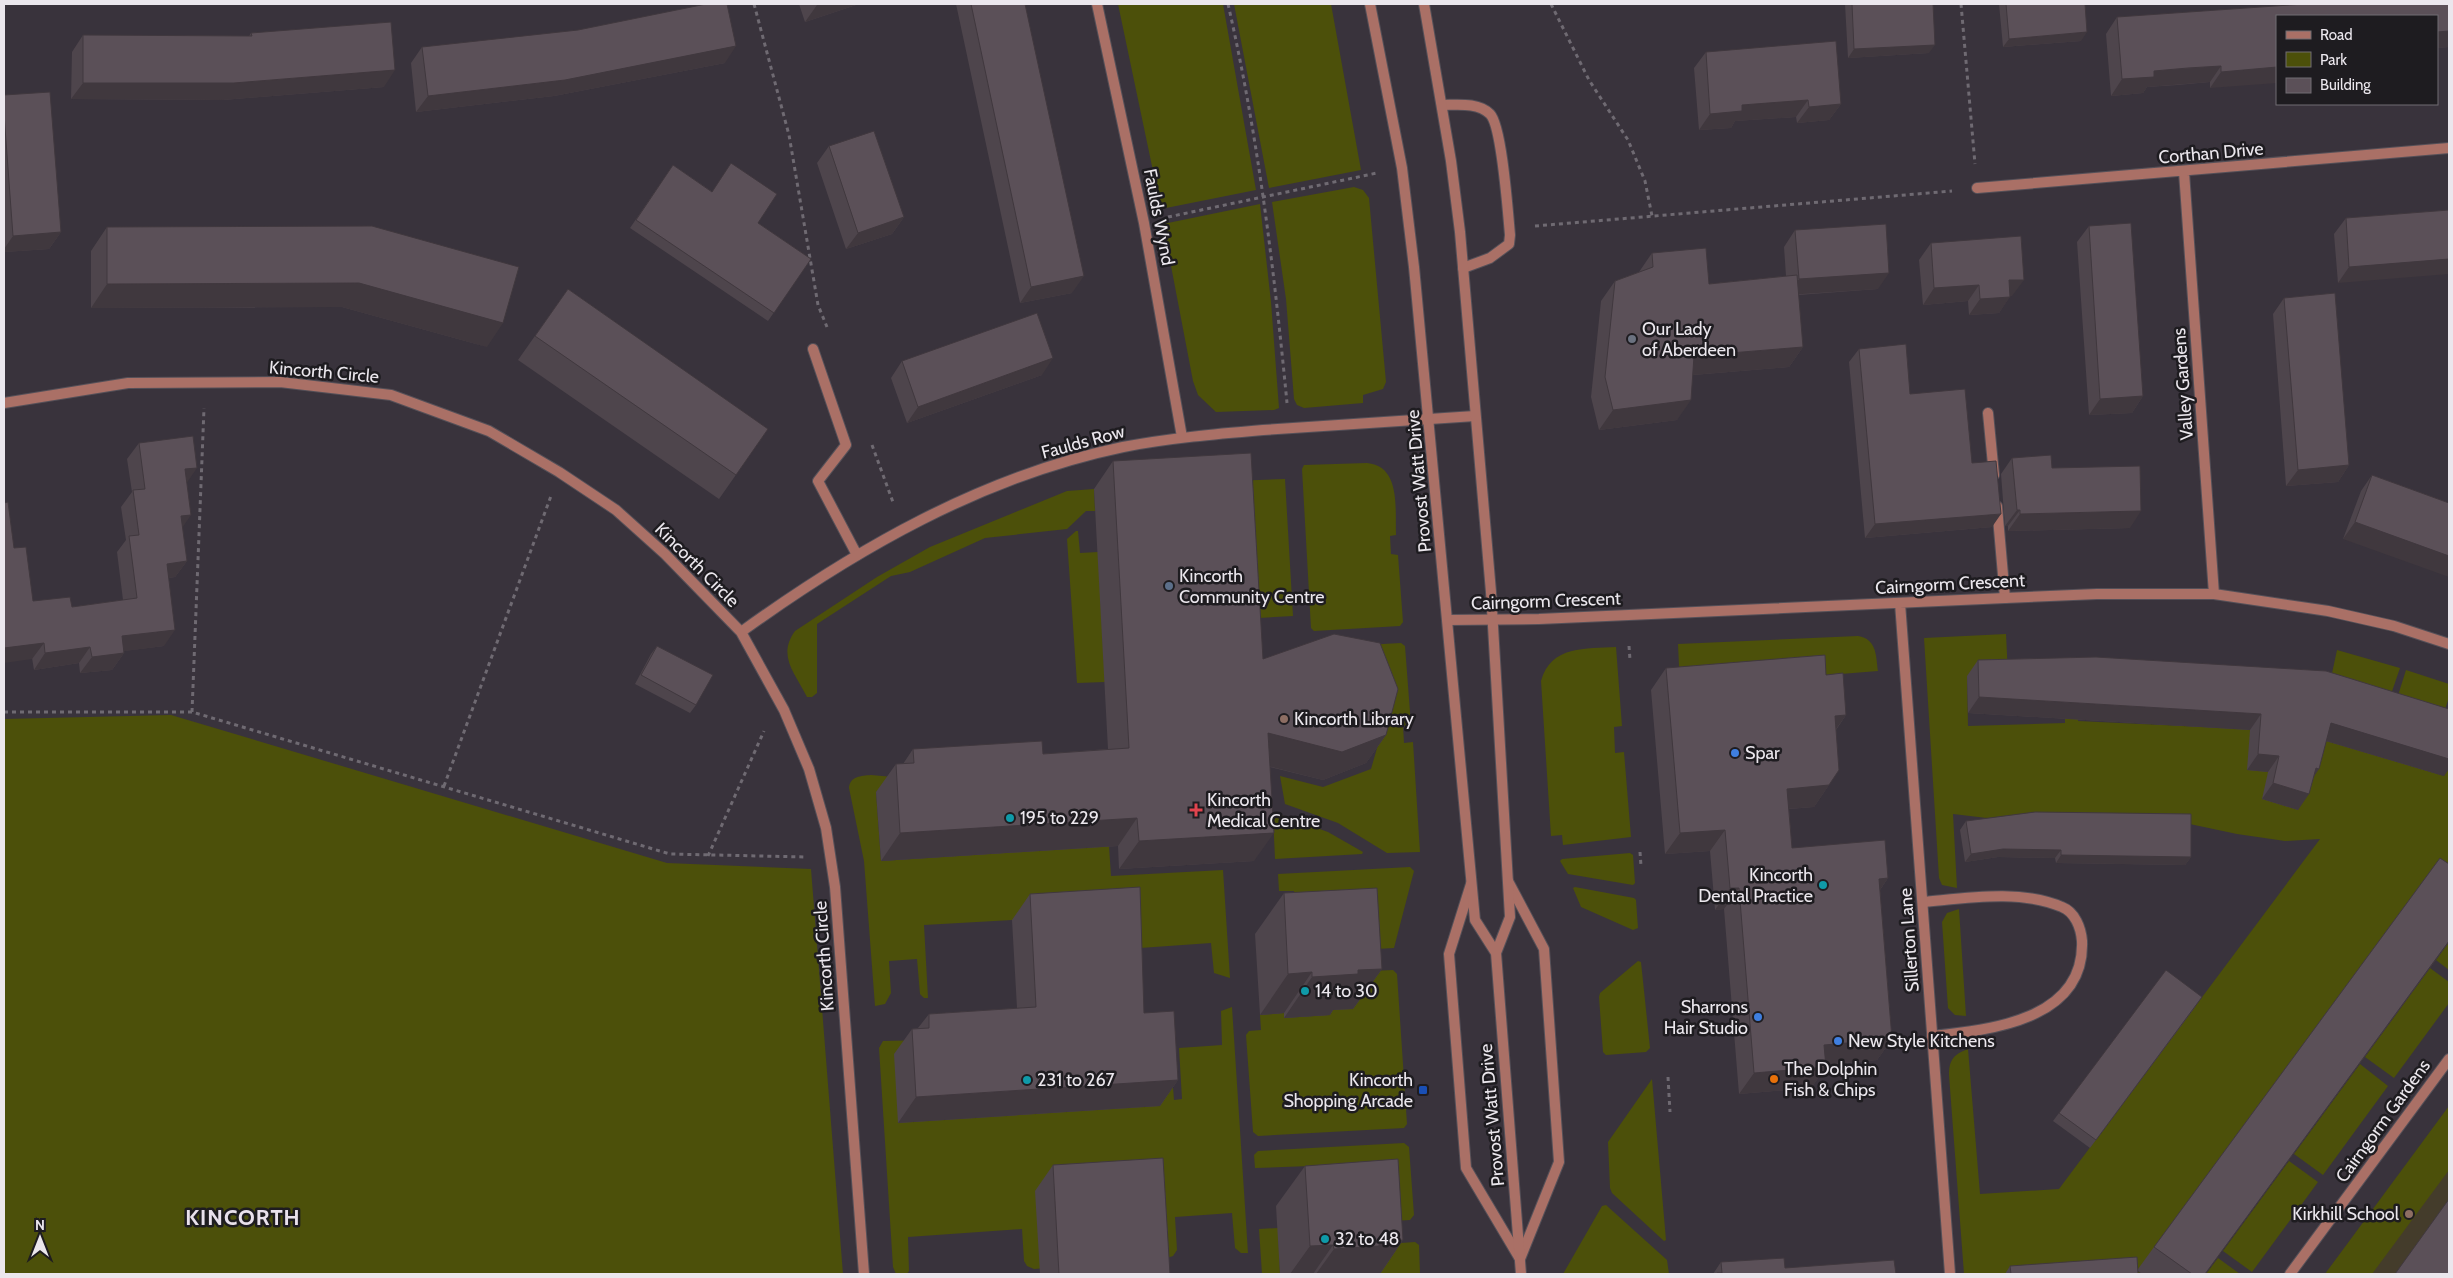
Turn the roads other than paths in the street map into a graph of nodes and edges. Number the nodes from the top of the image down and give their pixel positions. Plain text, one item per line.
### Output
1 (1097, 4) edge
2 (1370, 4) edge
3 (1424, 4) edge
4 (1442, 106) junction
5 (2449, 148) edge
6 (2184, 172) junction
7 (1976, 188) road end
8 (1463, 268) junction
9 (813, 349) dead end
10 (4, 403) edge
11 (1988, 413) dead end
12 (1475, 416) junction
13 (1429, 419) junction
14 (1182, 437) junction
15 (857, 555) junction
16 (2214, 594) junction
17 (2005, 598) junction
18 (1900, 603) junction
19 (1448, 620) junction
20 (1492, 620) junction
21 (741, 632) junction
22 (2449, 644) edge
23 (1508, 881) junction
24 (1471, 884) junction
25 (1923, 902) junction
26 (1496, 953) junction
27 (1932, 1036) junction
28 (2449, 1059) edge
29 (1520, 1259) junction
30 (864, 1274) edge
31 (1521, 1274) edge
32 (1950, 1274) edge
33 (2290, 1274) edge

1 - 14 street, Faulds Wynd
2 - 13 street, Provost Watt Drive
3 - 4 street, Provost Watt Drive
4 - 8 street, Provost Watt Drive
4 - 8 street
5 - 6 street, Corthan Drive
6 - 7 street, Corthan Drive
6 - 16 street, Valley Gardens
8 - 12 street, Provost Watt Drive
9 - 15 street
10 - 21 street, Kincorth Circle
11 - 17 street
12 - 13 street, Faulds Row
12 - 20 street, Provost Watt Drive
13 - 14 street, Faulds Row
13 - 19 street, Provost Watt Drive
14 - 15 street, Faulds Row
15 - 21 street, Faulds Row
16 - 17 street, Cairngorm Crescent
16 - 22 street, Cairngorm Crescent
17 - 18 street, Cairngorm Crescent
18 - 20 street, Cairngorm Crescent
18 - 25 street, Sillerton Lane
19 - 20 street, Cairngorm Crescent
19 - 24 street, Provost Watt Drive
20 - 23 street, Provost Watt Drive
21 - 30 street, Kincorth Circle
23 - 26 street, Provost Watt Drive
23 - 29 street
24 - 26 street, Provost Watt Drive
24 - 29 street
25 - 27 street, Sillerton Lane
25 - 27 street
26 - 29 street, Provost Watt Drive
27 - 32 street, Sillerton Lane
28 - 33 street, Cairngorm Gardens
29 - 31 street, Provost Watt Drive

